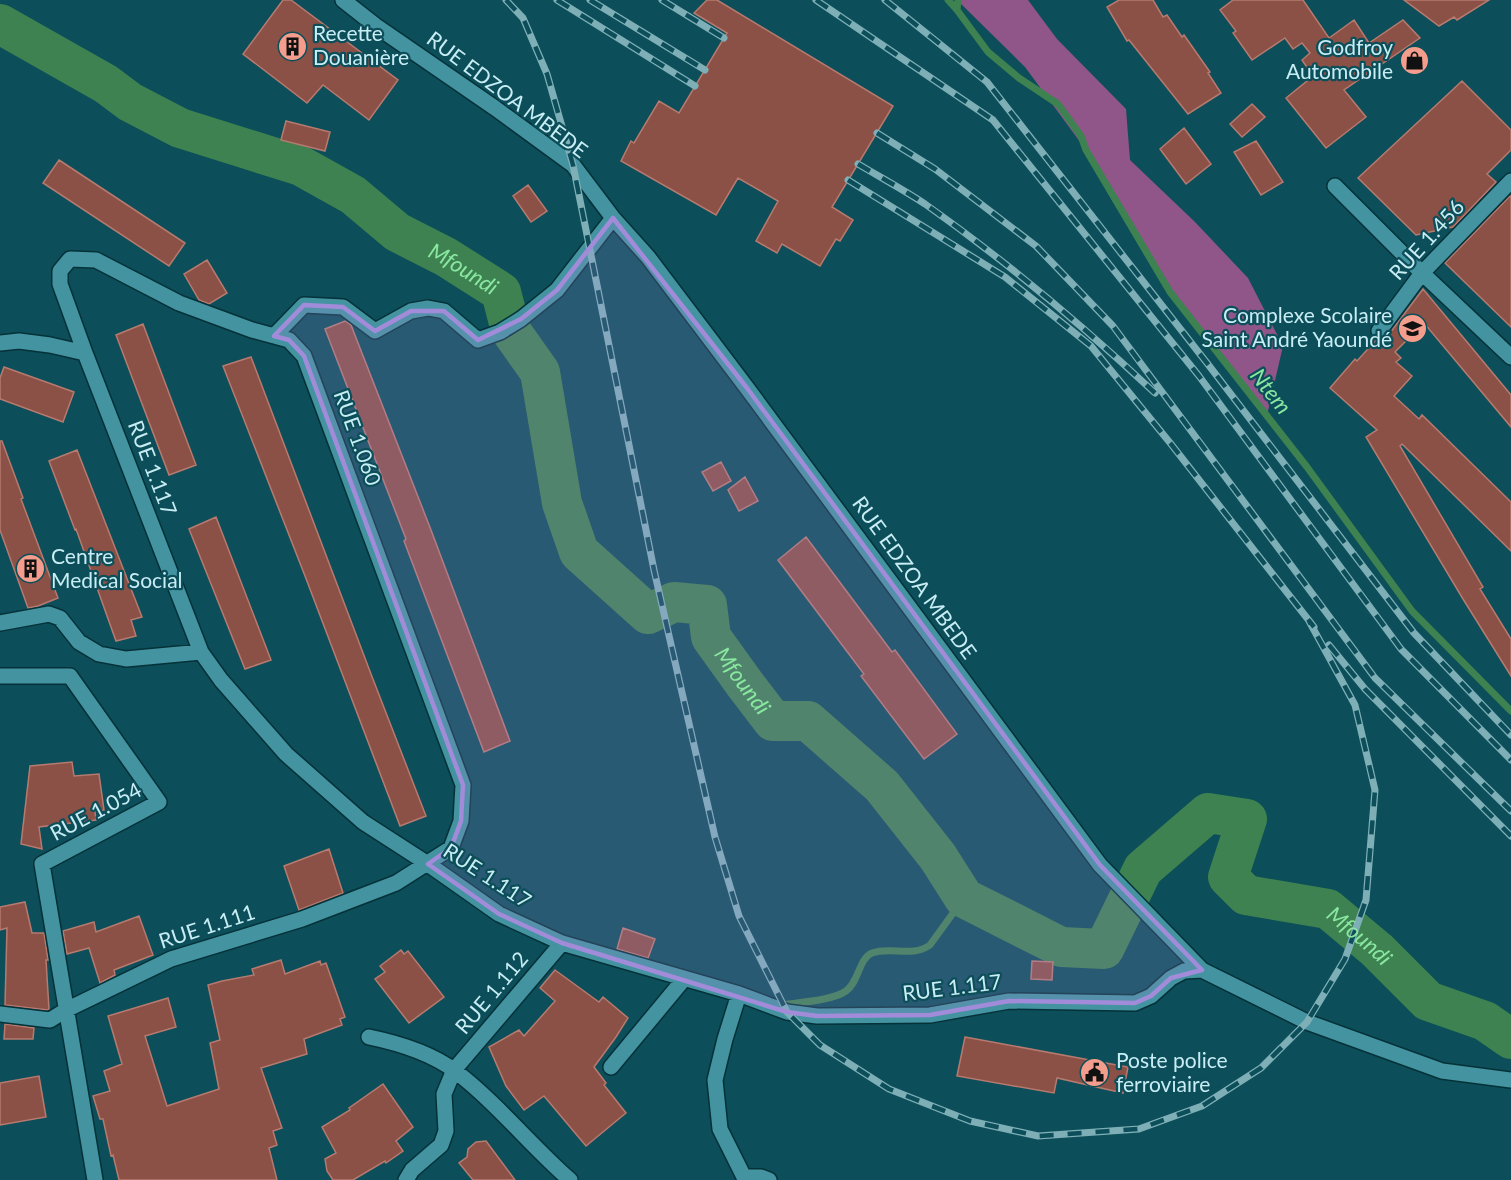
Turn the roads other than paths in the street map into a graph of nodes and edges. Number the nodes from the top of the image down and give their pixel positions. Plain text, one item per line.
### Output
1 (344, 0) edge
2 (1511, 181) edge
3 (1335, 186) dead end
4 (612, 218) junction
5 (1422, 273) junction
6 (1378, 331) dead end
7 (274, 336) junction
8 (0, 343) edge
9 (85, 353) junction
10 (1511, 357) edge
11 (0, 622) edge
12 (201, 652) junction
13 (0, 676) edge
14 (428, 864) junction
15 (562, 943) junction
16 (1202, 970) junction
17 (684, 978) junction
18 (739, 994) junction
19 (66, 1010) junction
20 (0, 1014) edge
21 (369, 1037) dead end
22 (611, 1067) dead end
23 (454, 1070) junction
24 (1511, 1080) edge
25 (743, 1179) edge
26 (95, 1180) edge
27 (406, 1180) edge
28 (570, 1180) edge
29 (769, 1180) edge

1 - 4 street, RUE EDZOA MBEDE
2 - 5 street, RUE 1.456
3 - 5 street
4 - 7 street
4 - 16 street, RUE EDZOA MBEDE
5 - 6 street, RUE 1.456
5 - 10 street
7 - 9 street, RUE 1.060
7 - 14 street, RUE 1.060
8 - 9 street
9 - 12 street, RUE 1.117
11 - 12 street
12 - 14 street, RUE 1.117
13 - 19 street, RUE 1.054
14 - 15 street, RUE 1.117
14 - 19 street, RUE 1.111
15 - 17 street, RUE 1.117
15 - 23 street, RUE 1.112
16 - 18 street, RUE 1.117
16 - 24 street, RUE EDZOA MBEDE
17 - 18 street, RUE 1.117
17 - 22 street
18 - 25 street
19 - 20 street, RUE 1.111
19 - 26 street, RUE 1.054
21 - 23 street
23 - 27 street, RUE 1.112
23 - 28 street
25 - 29 street

